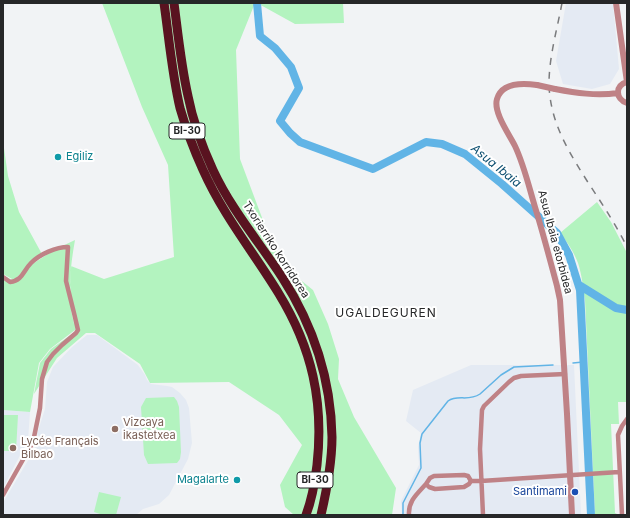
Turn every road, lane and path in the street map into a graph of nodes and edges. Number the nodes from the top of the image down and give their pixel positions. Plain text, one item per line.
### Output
1 (164, 3) edge
2 (174, 3) edge
3 (616, 3) edge
4 (627, 82) edge
5 (618, 93) junction
6 (627, 103) edge
7 (3, 277) edge
8 (565, 374) junction
9 (627, 419) edge
10 (619, 472) junction
11 (570, 475) junction
12 (471, 481) junction
13 (481, 481) junction
14 (426, 484) junction
15 (3, 495) edge
16 (306, 515) edge
17 (321, 515) edge
18 (409, 515) edge
19 (483, 515) edge
20 (572, 515) edge
21 (622, 515) edge

1 - 16 highway, Txorierriko korridorea / BI-30
2 - 17 highway, Txorierriko korridorea / BI-30
3 - 4 street
4 - 5 street
5 - 6 street
5 - 8 street, Asua Ibaia etorbidea, bridge
7 - 15 street
8 - 11 street, Asua Ibaia etorbidea
8 - 13 street
9 - 10 street
10 - 11 street
10 - 21 street
11 - 13 street
11 - 20 street, Asua Ibaia etorbidea
12 - 13 street
12 - 14 street
12 - 14 street
13 - 19 street
14 - 18 street

